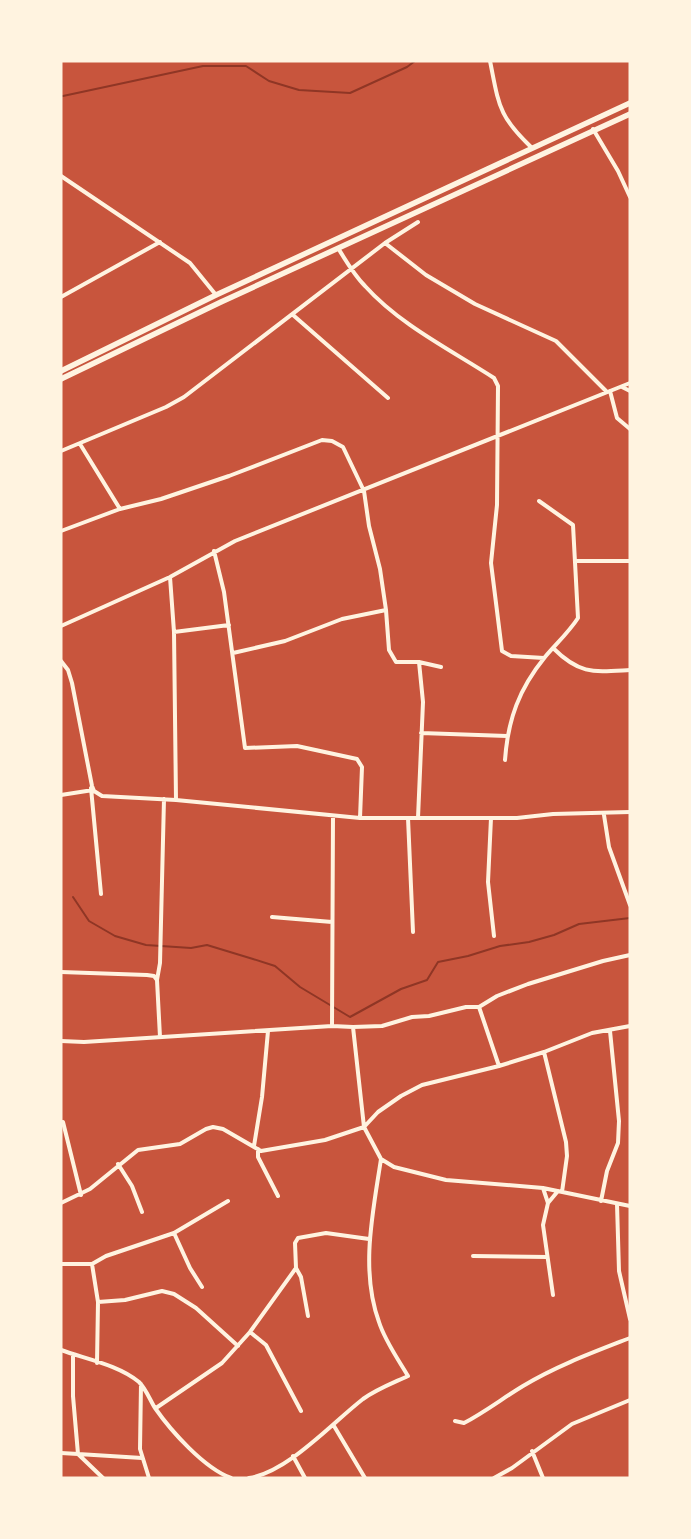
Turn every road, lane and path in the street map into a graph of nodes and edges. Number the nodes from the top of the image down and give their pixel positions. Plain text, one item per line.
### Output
1 (490, 61) edge
2 (630, 102) edge
3 (629, 115) edge
4 (593, 129) junction
5 (532, 148) junction
6 (61, 176) edge
7 (630, 198) edge
8 (418, 222) dead end
9 (160, 242) junction
10 (385, 243) junction
11 (338, 248) junction
12 (351, 268) junction
13 (216, 295) junction
14 (61, 297) edge
15 (293, 315) junction
16 (61, 372) edge
17 (61, 379) edge
18 (630, 383) edge
19 (622, 387) junction
20 (608, 391) junction
21 (630, 391) edge
22 (388, 398) dead end
23 (630, 429) edge
24 (497, 436) junction
25 (80, 444) junction
26 (61, 451) edge
27 (364, 491) junction
28 (539, 501) dead end
29 (120, 509) junction
30 (61, 531) edge
31 (214, 551) junction
32 (576, 561) junction
33 (630, 561) edge
34 (170, 577) junction
35 (386, 610) junction
36 (229, 625) junction
37 (61, 626) edge
38 (174, 632) junction
39 (553, 648) junction
40 (233, 653) junction
41 (544, 658) junction
42 (61, 661) edge
43 (419, 662) junction
44 (441, 667) dead end
45 (630, 670) edge
46 (421, 733) junction
47 (507, 736) junction
48 (505, 760) dead end
49 (93, 790) junction
50 (61, 795) edge
51 (164, 799) junction
52 (176, 800) junction
53 (630, 812) edge
54 (604, 815) junction
55 (333, 816) junction
56 (360, 818) junction
57 (408, 818) junction
58 (418, 818) junction
59 (490, 818) junction
60 (101, 894) dead end
61 (630, 905) edge
62 (272, 917) dead end
63 (332, 922) junction
64 (412, 932) dead end
65 (494, 936) dead end
66 (630, 955) edge
67 (61, 972) edge
68 (157, 980) junction
69 (479, 1007) junction
70 (332, 1026) junction
71 (630, 1026) edge
72 (352, 1027) junction
73 (268, 1031) junction
74 (610, 1031) junction
75 (160, 1037) junction
76 (61, 1041) edge
77 (544, 1052) junction
78 (499, 1066) junction
79 (63, 1122) dead end
80 (364, 1127) junction
81 (256, 1147) junction
82 (381, 1159) junction
83 (118, 1164) junction
84 (543, 1188) junction
85 (560, 1192) junction
86 (81, 1194) junction
87 (278, 1196) dead end
88 (228, 1201) dead end
89 (601, 1201) junction
90 (61, 1203) edge
91 (548, 1204) junction
92 (617, 1204) junction
93 (630, 1206) edge
94 (142, 1212) dead end
95 (174, 1232) junction
96 (369, 1239) junction
97 (473, 1256) dead end
98 (547, 1257) junction
99 (61, 1264) edge
100 (92, 1264) junction
101 (296, 1268) junction
102 (202, 1287) dead end
103 (553, 1295) dead end
104 (98, 1302) junction
105 (308, 1316) dead end
106 (630, 1319) edge
107 (250, 1332) junction
108 (630, 1338) edge
109 (238, 1346) junction
110 (61, 1350) edge
111 (73, 1354) junction
112 (97, 1363) junction
113 (141, 1384) junction
114 (630, 1400) edge
115 (156, 1408) junction
116 (301, 1411) dead end
117 (455, 1420) dead end
118 (334, 1426) junction
119 (532, 1451) junction
120 (61, 1453) edge
121 (78, 1454) junction
122 (293, 1456) junction
123 (142, 1458) junction
124 (103, 1478) edge
125 (149, 1478) edge
126 (231, 1478) edge
127 (249, 1478) edge
128 (306, 1478) edge
129 (365, 1478) edge
130 (494, 1478) edge
131 (543, 1478) edge

1 - 5 street
2 - 5 main road
3 - 4 main road
4 - 7 street
4 - 11 main road
5 - 13 main road
6 - 9 street
8 - 10 street
9 - 13 street
9 - 14 street
10 - 12 street
10 - 20 street
11 - 12 street
11 - 17 main road
12 - 15 street
12 - 24 street
13 - 16 main road
15 - 22 street
15 - 25 street
18 - 19 street
19 - 20 street
19 - 21 street
20 - 23 street
20 - 24 street
24 - 27 street
24 - 41 street
25 - 26 street
25 - 29 street
27 - 29 street
27 - 31 street
27 - 35 street
28 - 32 street
29 - 30 street
31 - 34 street
31 - 36 street
32 - 33 street
32 - 39 street
34 - 37 street
34 - 38 street
35 - 40 street
35 - 43 street
36 - 38 street
36 - 40 street
38 - 52 street
39 - 41 street
39 - 45 street
40 - 56 street
41 - 47 street
42 - 49 street
43 - 44 street
43 - 46 street
46 - 47 street
46 - 58 street
47 - 48 street
49 - 50 street
49 - 51 street
49 - 60 street
51 - 52 street
51 - 68 street
52 - 55 street
53 - 54 street
54 - 59 street
54 - 61 street
55 - 56 street
55 - 63 street
56 - 57 street
57 - 58 street
57 - 64 street
58 - 59 street
59 - 65 street
62 - 63 street
63 - 70 street
66 - 69 street
67 - 68 street
68 - 75 street
69 - 72 street
69 - 78 street
70 - 72 street
70 - 73 street
71 - 74 street
72 - 80 street
73 - 75 street
73 - 81 street
74 - 77 street
74 - 89 street
75 - 76 street
77 - 78 street
77 - 85 street
78 - 80 street
79 - 86 street
80 - 81 street
80 - 82 street
81 - 83 street
81 - 87 street
82 - 84 street
82 - 96 street
83 - 86 street
83 - 94 street
84 - 85 street
84 - 91 street
85 - 89 street
85 - 91 street
86 - 90 street
88 - 95 street
89 - 92 street
91 - 98 street
92 - 93 street
92 - 106 street
95 - 100 street
95 - 102 street
96 - 101 street
96 - 118 street
97 - 98 street
98 - 103 street
99 - 100 street
100 - 104 street
101 - 105 street
101 - 107 street
104 - 109 street
104 - 112 street
107 - 109 street
107 - 116 street
108 - 117 street
109 - 115 street
110 - 111 street
111 - 112 street
111 - 121 street
112 - 113 street
113 - 115 street
113 - 123 street
114 - 119 street
115 - 126 street
118 - 122 street
118 - 129 street
119 - 130 street
119 - 131 street
120 - 121 street
121 - 123 street
121 - 124 street
122 - 127 street
122 - 128 street
123 - 125 street

